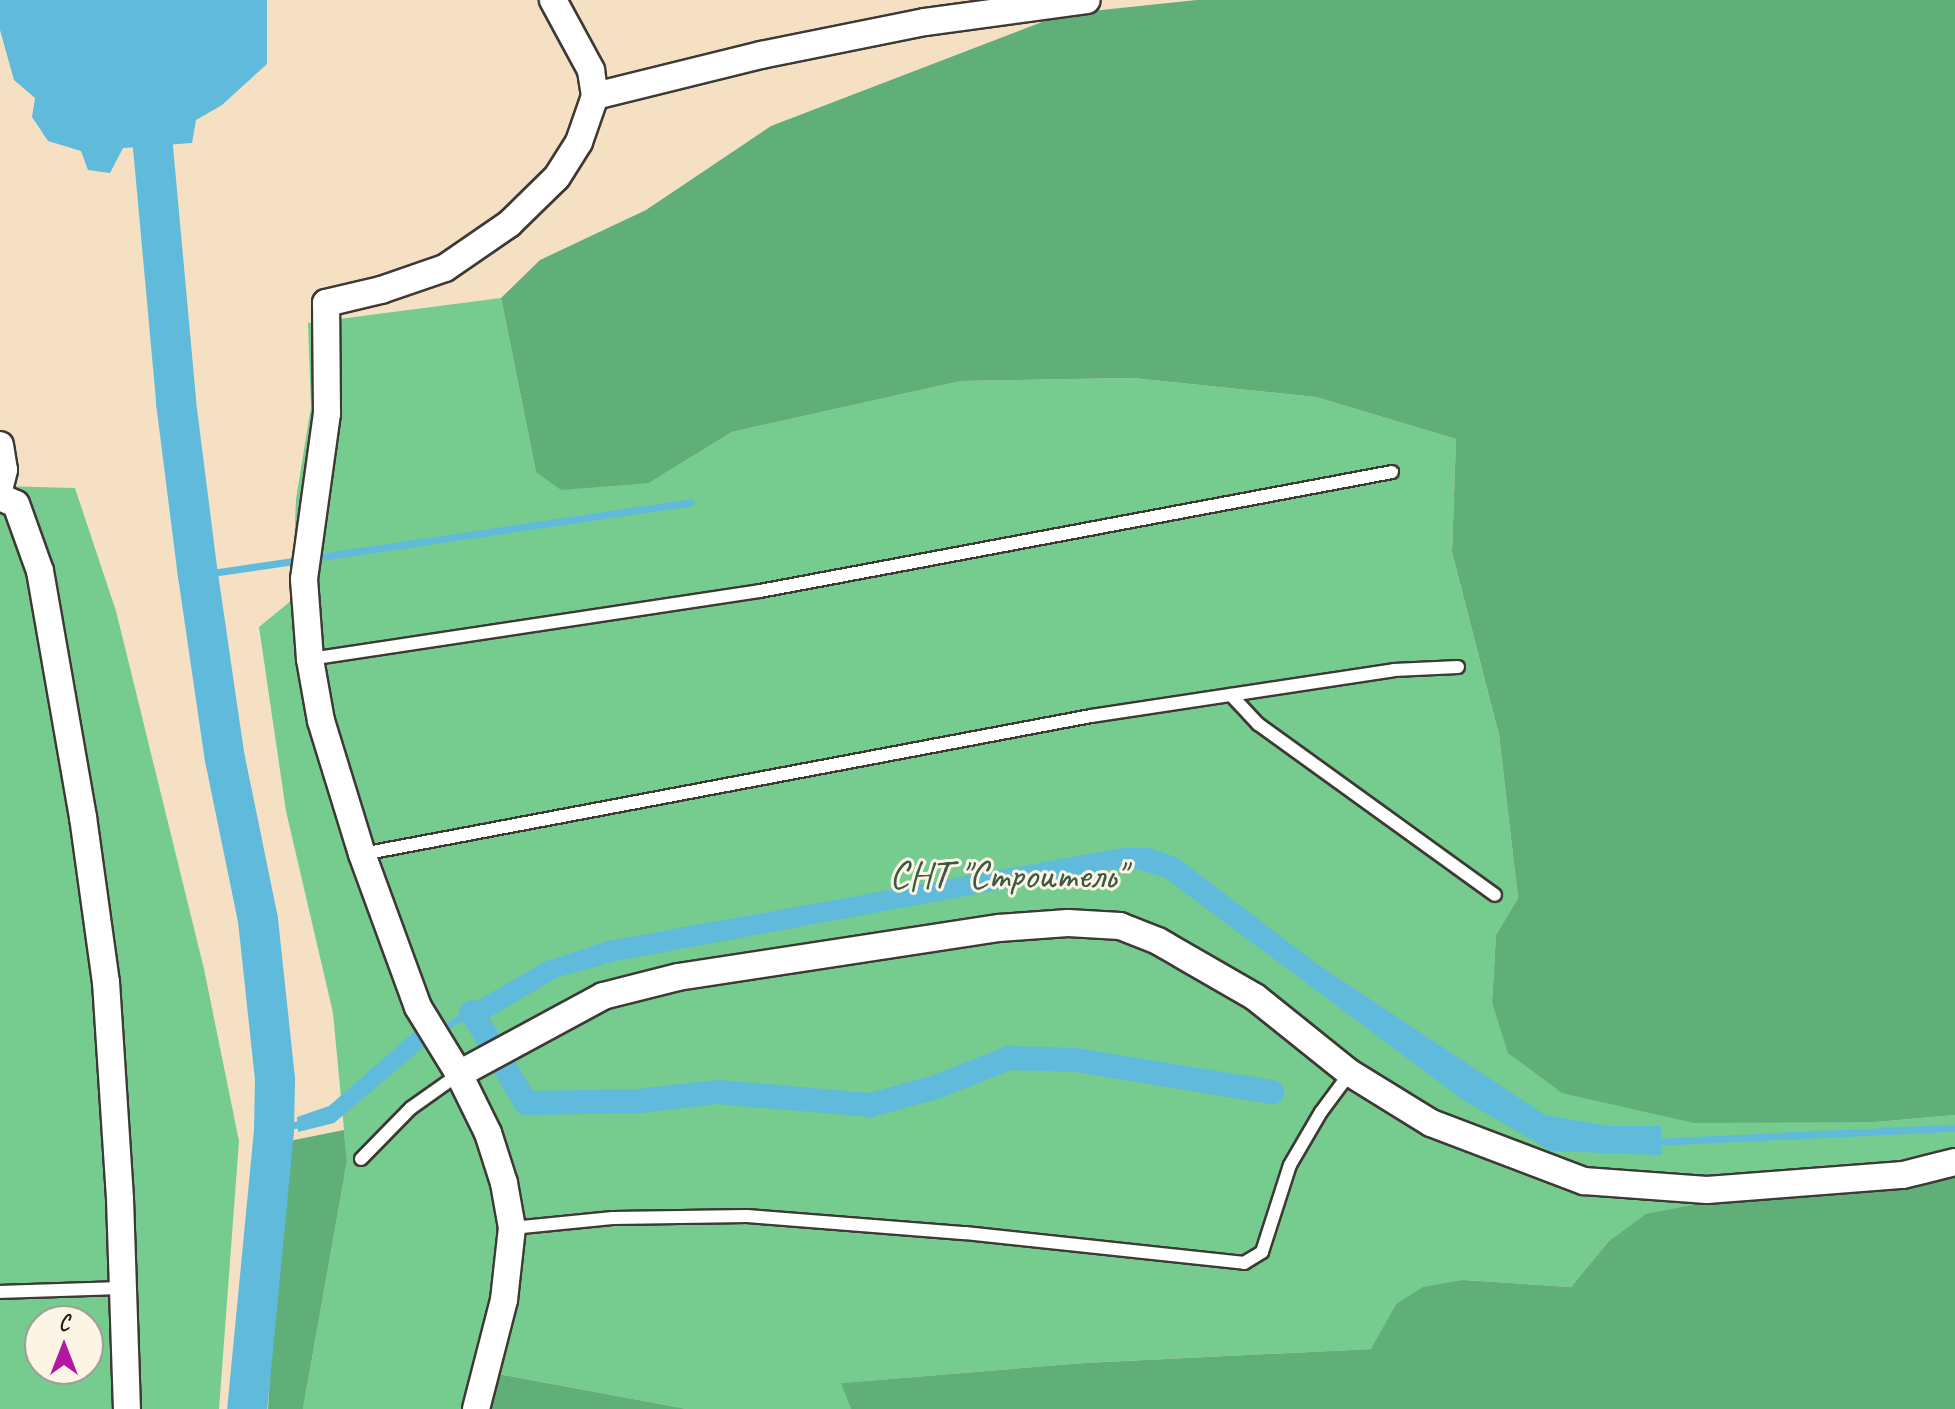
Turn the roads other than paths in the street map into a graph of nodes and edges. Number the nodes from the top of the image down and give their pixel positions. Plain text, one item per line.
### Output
1 (553, 0) edge
2 (1087, 0) edge
3 (595, 96) junction
4 (0, 445) edge
5 (1392, 472) dead end
6 (0, 486) edge
7 (0, 497) edge
8 (310, 659) junction
9 (1458, 667) dead end
10 (1231, 695) junction
11 (362, 854) junction
12 (1495, 895) dead end
13 (1350, 1073) junction
14 (459, 1074) junction
15 (361, 1159) dead end
16 (1955, 1162) edge
17 (512, 1228) junction
18 (123, 1288) junction
19 (0, 1292) edge
20 (127, 1409) edge
21 (476, 1409) edge

1 - 3 street
2 - 3 street
3 - 8 street
4 - 6 street
5 - 8 lane
7 - 18 street
8 - 11 street
9 - 10 lane
10 - 11 lane
10 - 12 lane
11 - 14 street
13 - 14 street
13 - 16 street
13 - 17 lane
14 - 15 lane
14 - 17 street
17 - 21 street
18 - 19 lane
18 - 20 street

